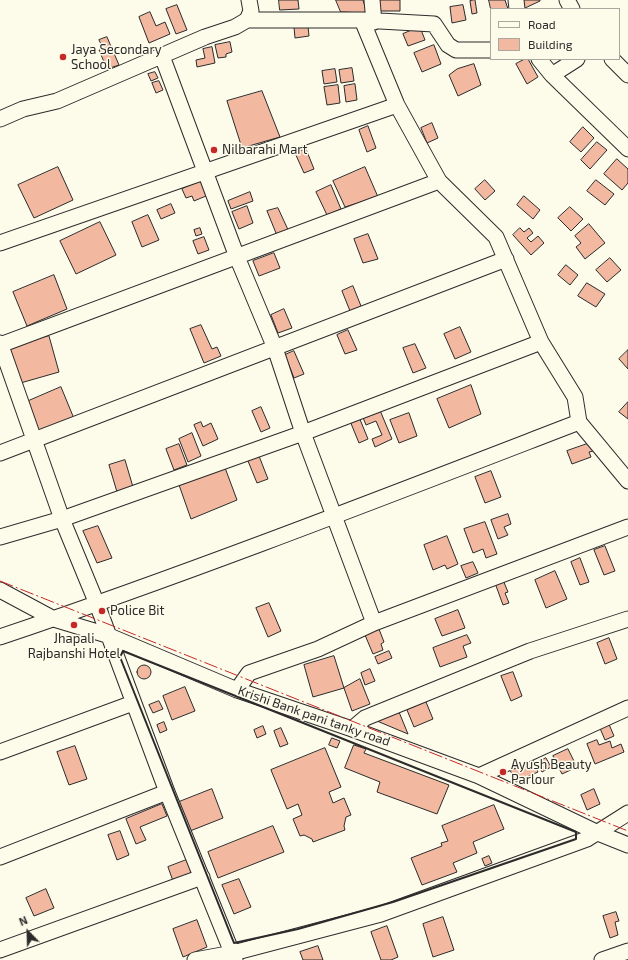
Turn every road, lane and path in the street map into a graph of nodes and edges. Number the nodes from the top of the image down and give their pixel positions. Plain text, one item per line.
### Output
1 (249, 0) edge
2 (372, 0) edge
3 (247, 20) junction
4 (368, 21) junction
5 (490, 50) edge
6 (162, 56) junction
7 (540, 60) edge
8 (575, 60) edge
9 (613, 60) edge
10 (552, 75) junction
11 (628, 75) edge
12 (397, 105) junction
13 (0, 119) edge
14 (628, 149) edge
15 (206, 172) junction
16 (439, 181) junction
17 (0, 243) edge
18 (238, 257) junction
19 (506, 259) junction
20 (541, 342) junction
21 (0, 344) edge
22 (275, 348) junction
23 (579, 422) junction
24 (302, 433) junction
25 (34, 439) junction
26 (0, 453) edge
27 (628, 481) edge
28 (335, 516) junction
29 (62, 519) junction
30 (628, 528) edge
31 (0, 537) edge
32 (0, 590) edge
33 (97, 604) junction
34 (54, 619) junction
35 (628, 619) edge
36 (374, 624) junction
37 (107, 635) junction
38 (0, 637) edge
39 (237, 690) junction
40 (133, 703) junction
41 (628, 708) edge
42 (352, 728) junction
43 (0, 752) edge
44 (479, 776) junction
45 (167, 792) junction
46 (628, 813) edge
47 (598, 833) junction
48 (628, 845) edge
49 (0, 857) edge
50 (202, 877) junction
51 (0, 950) edge
52 (628, 951) edge
53 (234, 957) edge
54 (195, 960) edge
55 (602, 960) edge

1 - 3 street
2 - 4 street
3 - 4 street
3 - 6 street
4 - 5 street
4 - 12 street
6 - 13 street
6 - 15 street
7 - 10 street
8 - 10 street
9 - 11 street
10 - 14 street
12 - 15 street
12 - 16 street
15 - 17 street
15 - 18 street
16 - 18 street
16 - 19 street
18 - 21 street
18 - 22 street
19 - 20 street
19 - 22 street
20 - 23 street
20 - 24 street
21 - 25 street
22 - 24 street
22 - 25 street
23 - 27 street
23 - 28 street
24 - 28 street
24 - 29 street
25 - 26 street
25 - 29 street
28 - 33 street
28 - 36 street
29 - 31 street
29 - 33 street
30 - 36 street
32 - 34 street, Krishi Bank pani tanky road
33 - 34 street
33 - 37 street
34 - 37 street, Krishi Bank pani tanky road
34 - 38 street
35 - 42 street
36 - 39 street
37 - 39 street, Krishi Bank pani tanky road
37 - 40 street
39 - 42 street, Krishi Bank pani tanky road
40 - 43 street
40 - 45 street
41 - 44 street
42 - 44 street, Krishi Bank pani tanky road
44 - 47 street, Krishi Bank pani tanky road
45 - 49 street
45 - 50 street
46 - 47 street
47 - 48 street, Krishi Bank pani tanky road
47 - 53 street
50 - 51 street
50 - 53 street
52 - 55 street
53 - 54 street

